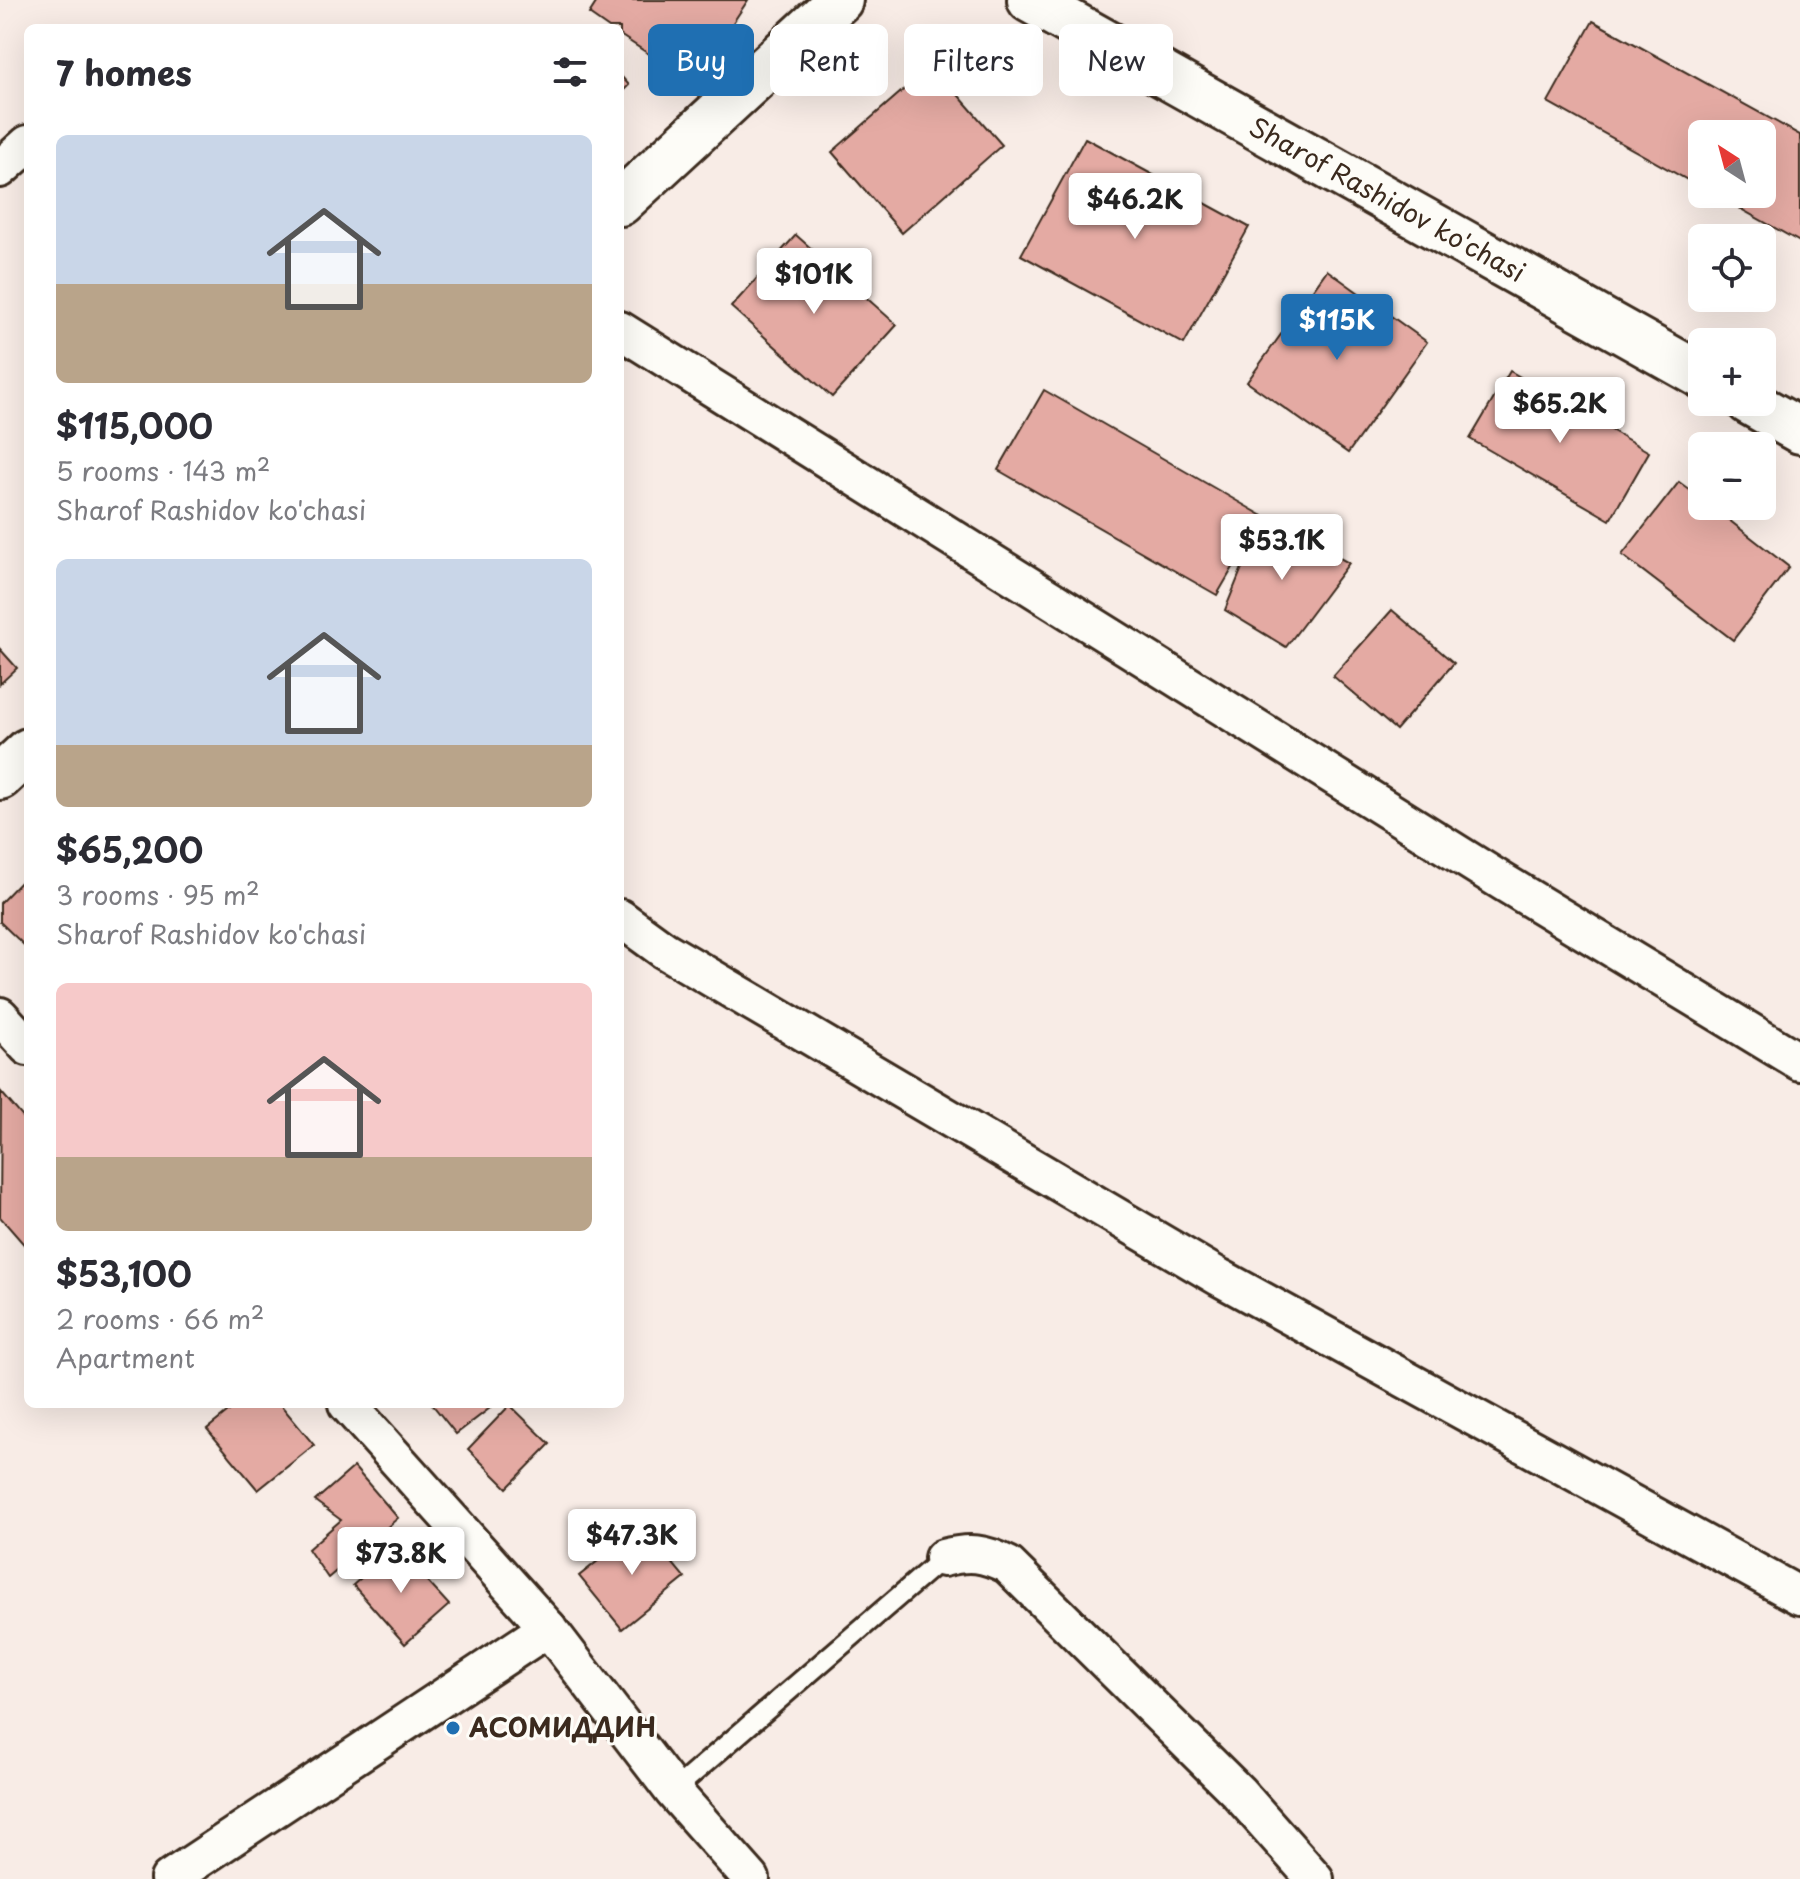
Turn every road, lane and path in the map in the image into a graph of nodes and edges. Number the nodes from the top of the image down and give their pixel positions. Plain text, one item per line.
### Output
1 (840, 0) edge
2 (1030, 0) edge
3 (24, 148) edge
4 (0, 169) edge
5 (624, 199) edge
6 (624, 332) edge
7 (1688, 368) edge
8 (1774, 416) edge
9 (1800, 431) edge
10 (24, 755) edge
11 (0, 777) edge
12 (624, 921) edge
13 (0, 1016) edge
14 (24, 1043) edge
15 (1800, 1062) edge
16 (351, 1408) edge
17 (943, 1558) joint
18 (1800, 1596) edge
19 (548, 1628) junction
20 (673, 1791) junction
21 (169, 1879) edge
22 (751, 1879) edge
23 (1315, 1879) edge

1 - 5 main road
2 - 7 main road, Sharof Rashidov ko'chasi
3 - 4 street
6 - 15 street
8 - 9 main road
10 - 11 main road
12 - 18 street
13 - 14 street
16 - 19 street
17 - 20 lane
17 - 23 street
19 - 20 street
19 - 21 street
20 - 22 street

